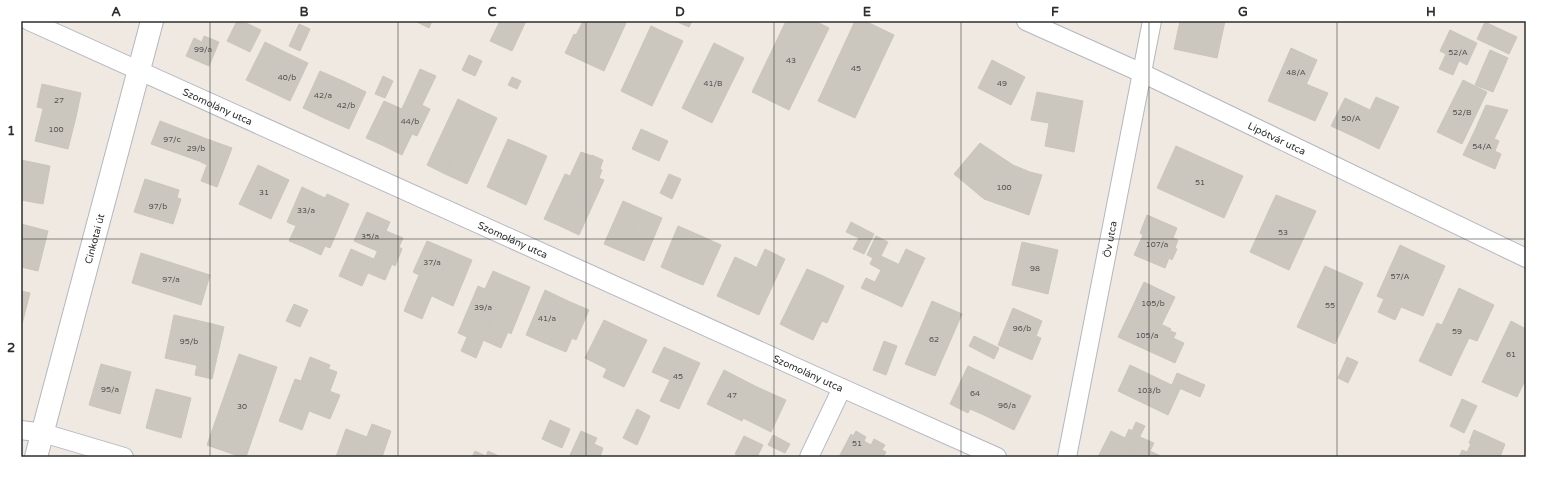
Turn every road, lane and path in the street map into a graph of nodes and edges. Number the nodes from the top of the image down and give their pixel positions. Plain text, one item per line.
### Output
1 (29, 21) edge
2 (152, 21) edge
3 (1026, 21) edge
4 (1152, 21) edge
5 (139, 70) junction
6 (1142, 73) junction
7 (1526, 258) edge
8 (842, 388) junction
9 (21, 430) edge
10 (42, 433) junction
11 (36, 457) edge
12 (124, 457) edge
13 (809, 457) edge
14 (997, 457) edge
15 (1067, 457) edge

1 - 5 street, Szomolány utca
2 - 5 street, Cinkotai út
3 - 6 street, Lipótvár utca
4 - 6 street, Öv utca
5 - 8 street, Szomolány utca
5 - 10 street, Cinkotai út
6 - 7 street, Lipótvár utca
6 - 15 street, Öv utca
8 - 13 street
8 - 14 street, Szomolány utca
9 - 10 street
10 - 11 street, Cinkotai út
10 - 12 street

